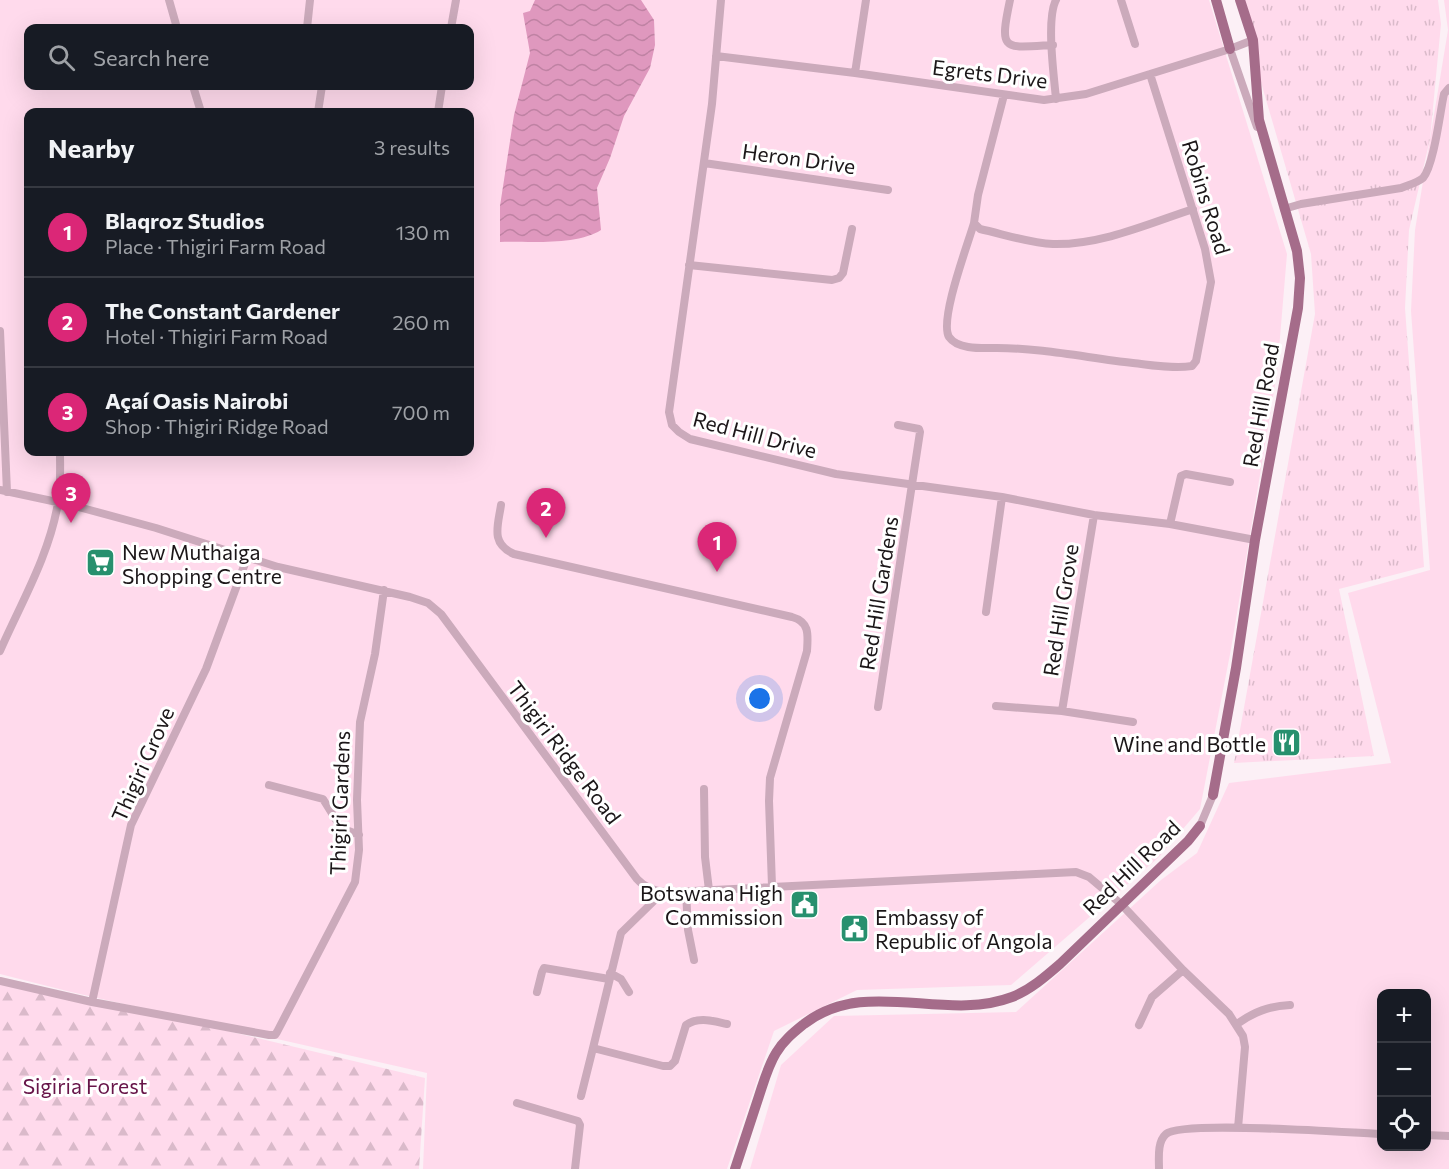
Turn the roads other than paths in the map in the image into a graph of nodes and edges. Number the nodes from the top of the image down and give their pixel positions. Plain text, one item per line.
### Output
1 (169, 0) edge
2 (310, 0) edge
3 (456, 0) edge
4 (721, 0) edge
5 (866, 0) edge
6 (1010, 0) edge
7 (1056, 0) edge
8 (1121, 0) edge
9 (1216, 0) edge
10 (1240, 0) edge
11 (176, 24) edge
12 (307, 24) edge
13 (452, 24) edge
14 (1252, 40) junction
15 (1135, 44) dead end
16 (1053, 45) junction
17 (1230, 49) junction
18 (716, 56) junction
19 (855, 73) junction
20 (1150, 74) junction
21 (1449, 88) edge
22 (194, 90) edge
23 (321, 90) edge
24 (441, 90) edge
25 (1004, 95) junction
26 (1056, 99) junction
27 (200, 108) edge
28 (319, 108) edge
29 (438, 108) edge
30 (1265, 147) junction
31 (704, 163) junction
32 (888, 190) dead end
33 (1193, 209) junction
34 (1284, 210) junction
35 (974, 222) junction
36 (852, 229) dead end
37 (689, 265) junction
38 (0, 331) edge
39 (898, 425) dead end
40 (60, 456) edge
41 (1230, 482) dead end
42 (912, 485) junction
43 (4, 491) edge
44 (1002, 497) junction
45 (58, 503) junction
46 (501, 505) dead end
47 (1094, 515) junction
48 (1170, 524) junction
49 (1255, 540) junction
50 (248, 558) junction
51 (384, 590) junction
52 (986, 612) dead end
53 (0, 651) edge
54 (996, 706) dead end
55 (878, 707) dead end
56 (1062, 711) junction
57 (1132, 722) dead end
58 (269, 785) dead end
59 (704, 789) dead end
60 (1213, 795) joint
61 (1200, 826) joint
62 (359, 835) junction
63 (772, 886) junction
64 (709, 890) junction
65 (686, 891) junction
66 (662, 892) junction
67 (1121, 904) junction
68 (694, 960) dead end
69 (1183, 970) junction
70 (609, 976) junction
71 (0, 981) edge
72 (537, 992) dead end
73 (629, 992) dead end
74 (93, 998) junction
75 (1290, 1005) dead end
76 (727, 1024) dead end
77 (1237, 1024) junction
78 (1139, 1025) dead end
79 (593, 1048) junction
80 (581, 1096) dead end
81 (516, 1103) dead end
82 (1238, 1128) junction
83 (1377, 1134) edge
84 (1431, 1135) edge
85 (1449, 1136) edge
86 (575, 1169) edge
87 (735, 1169) edge
88 (1159, 1169) edge

1 - 11 street
2 - 12 street
3 - 13 street
4 - 18 street, Red Hill Drive
5 - 19 street
6 - 16 street
7 - 16 street
8 - 15 street
9 - 17 main road, Red Hill Road
10 - 14 main road, Red Hill Road
14 - 17 street, Egrets Drive
14 - 30 main road, Red Hill Road
16 - 26 street
17 - 20 street, Egrets Drive
17 - 30 street, Red Hill Road
18 - 19 street, Egrets Drive
18 - 31 street, Red Hill Drive
19 - 25 street, Egrets Drive
20 - 26 street, Egrets Drive
20 - 33 street, Robins Road
21 - 34 street
22 - 27 street
23 - 28 street
24 - 29 street
25 - 26 street, Egrets Drive
25 - 35 street
30 - 34 main road, Red Hill Road
31 - 32 street, Heron Drive
31 - 37 street, Red Hill Drive
33 - 35 street
33 - 35 street, Robins Road
34 - 49 main road, Red Hill Road
36 - 37 street
37 - 42 street, Red Hill Drive
38 - 43 street
39 - 42 street, Red Hill Gardens
40 - 45 street
41 - 48 street
42 - 44 street, Red Hill Drive
42 - 55 street, Red Hill Gardens
43 - 45 street, Thigiri Ridge Road
44 - 47 street, Red Hill Drive
44 - 52 street
45 - 50 street, Thigiri Ridge Road
45 - 53 street
46 - 63 street
47 - 48 street, Red Hill Drive
47 - 56 street, Red Hill Grove
48 - 49 street, Red Hill Drive
49 - 60 main road, Red Hill Road
50 - 51 street, Thigiri Ridge Road
50 - 74 street, Thigiri Grove
51 - 62 street, Thigiri Gardens
51 - 66 street, Thigiri Ridge Road
54 - 56 street
56 - 57 street
58 - 62 street
59 - 64 street
60 - 61 street, Red Hill Road
61 - 67 main road, Red Hill Road
62 - 74 street, Thigiri Gardens
63 - 64 street
63 - 67 street
64 - 65 street
65 - 66 street
65 - 68 street
66 - 70 street
67 - 69 street
67 - 87 main road, Red Hill Road
69 - 77 street
69 - 78 street
70 - 72 street
70 - 73 street
70 - 79 street
71 - 74 street
75 - 77 street
76 - 79 street
77 - 82 street
79 - 80 street
81 - 86 street
82 - 83 street
82 - 88 street
84 - 85 street

